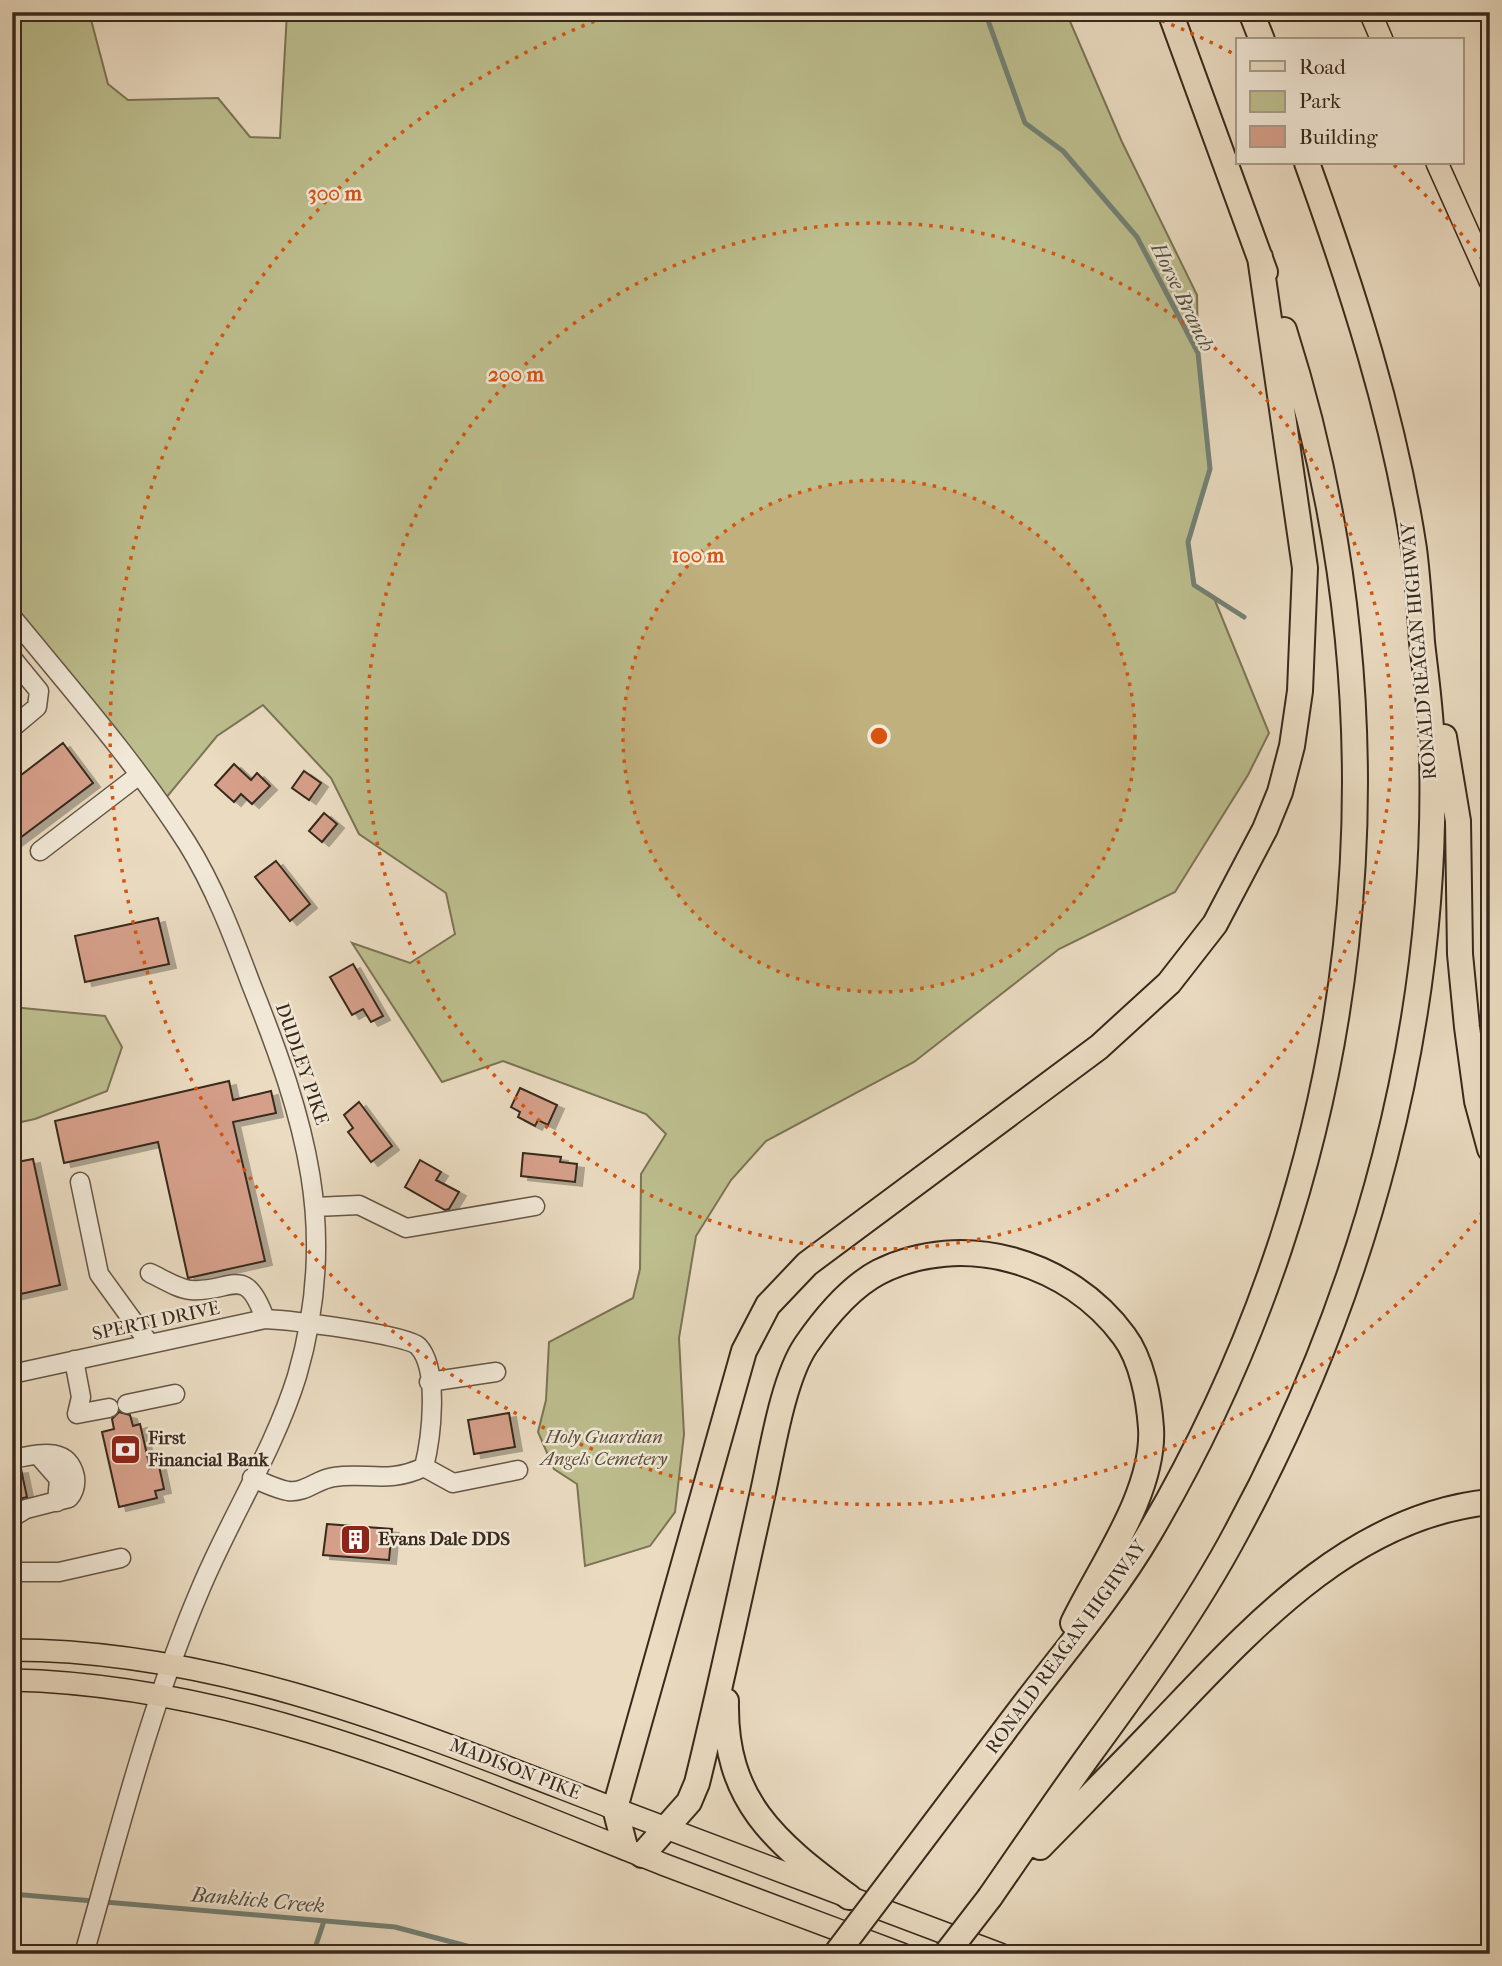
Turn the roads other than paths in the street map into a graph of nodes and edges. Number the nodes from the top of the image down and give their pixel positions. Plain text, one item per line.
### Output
1 (1170, 12) edge
2 (1251, 12) edge
3 (1370, 12) edge
4 (1261, 38) edge
5 (1381, 38) edge
6 (1307, 164) edge
7 (1437, 164) edge
8 (1260, 257) junction
9 (1490, 281) edge
10 (1414, 551) junction
11 (12, 617) edge
12 (12, 658) edge
13 (12, 728) edge
14 (139, 775) junction
15 (40, 851) dead end
16 (1490, 1149) edge
17 (80, 1182) dead end
18 (535, 1206) dead end
19 (314, 1207) junction
20 (150, 1273) dead end
21 (265, 1319) junction
22 (308, 1326) junction
23 (149, 1343) junction
24 (74, 1360) junction
25 (496, 1371) dead end
26 (12, 1374) edge
27 (429, 1382) junction
28 (175, 1394) dead end
29 (12, 1459) edge
30 (424, 1467) junction
31 (518, 1470) dead end
32 (252, 1479) junction
33 (1490, 1502) edge
34 (16, 1515) dead end
35 (121, 1558) dead end
36 (12, 1572) edge
37 (12, 1650) edge
38 (727, 1653) junction
39 (170, 1665) junction
40 (1053, 1667) junction
41 (12, 1680) edge
42 (160, 1695) junction
43 (615, 1808) junction
44 (666, 1827) junction
45 (633, 1851) junction
46 (849, 1897) junction
47 (990, 1897) junction
48 (84, 1954) edge
49 (836, 1954) edge
50 (902, 1954) edge
51 (946, 1954) edge
52 (1000, 1954) edge

1 - 8 highway, RONALD REAGAN HIGHWAY
2 - 4 highway
3 - 5 main road
6 - 10 highway, RONALD REAGAN HIGHWAY
7 - 9 main road
8 - 40 highway, RONALD REAGAN HIGHWAY
8 - 43 highway
10 - 16 highway
10 - 47 highway, RONALD REAGAN HIGHWAY
11 - 14 street, DUDLEY PIKE
12 - 13 street
14 - 15 street
14 - 19 street, DUDLEY PIKE
17 - 23 street
18 - 19 street
19 - 22 street, DUDLEY PIKE
20 - 21 street
21 - 22 street, SPERTI DRIVE
21 - 23 street, SPERTI DRIVE
22 - 27 street, SPERTI DRIVE
22 - 32 street, DUDLEY PIKE
23 - 24 street, SPERTI DRIVE
24 - 26 street, SPERTI DRIVE
24 - 28 street
25 - 27 street
27 - 30 street, SPERTI DRIVE
29 - 34 street
30 - 31 street
30 - 32 street
32 - 39 street, DUDLEY PIKE
33 - 47 highway
35 - 36 street
37 - 39 main road, MADISON PIKE
38 - 40 highway
38 - 44 highway
38 - 46 highway
39 - 42 street, DUDLEY PIKE
39 - 43 main road, MADISON PIKE
40 - 49 highway, RONALD REAGAN HIGHWAY, bridge
41 - 42 main road, MADISON PIKE
42 - 45 main road, MADISON PIKE
42 - 48 street, DUDLEY PIKE
43 - 44 main road, MADISON PIKE
43 - 45 highway
44 - 45 highway
44 - 46 main road, MADISON PIKE
45 - 50 main road, MADISON PIKE
46 - 52 main road, MADISON PIKE
47 - 51 highway, RONALD REAGAN HIGHWAY, bridge

